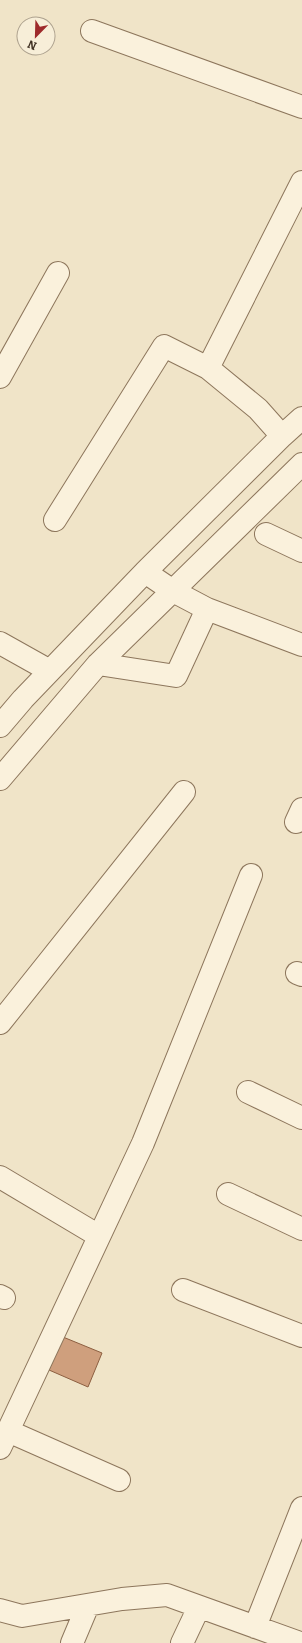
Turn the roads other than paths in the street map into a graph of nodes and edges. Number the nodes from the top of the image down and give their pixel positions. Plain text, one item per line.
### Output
1 (92, 31) dead end
2 (302, 106) edge
3 (302, 182) edge
4 (58, 273) dead end
5 (208, 368) junction
6 (0, 377) edge
7 (302, 418) edge
8 (282, 436) junction
9 (302, 464) edge
10 (55, 520) dead end
11 (266, 534) dead end
12 (302, 551) edge
13 (145, 572) junction
14 (173, 591) junction
15 (208, 609) junction
16 (0, 642) edge
17 (302, 645) edge
18 (98, 664) junction
19 (50, 671) junction
20 (0, 726) edge
21 (0, 779) edge
22 (184, 792) dead end
23 (251, 875) dead end
24 (0, 1023) edge
25 (248, 1092) dead end
26 (302, 1118) edge
27 (0, 1177) edge
28 (228, 1194) dead end
29 (302, 1229) edge
30 (99, 1236) junction
31 (183, 1290) dead end
32 (302, 1336) edge
33 (4, 1440) edge
34 (119, 1480) dead end
35 (302, 1508) edge
36 (88, 1605) junction
37 (199, 1607) junction
38 (0, 1610) edge
39 (255, 1627) junction
40 (72, 1643) edge
41 (182, 1643) edge
42 (300, 1643) edge

1 - 2 street
3 - 5 street
4 - 6 street
5 - 8 street
5 - 10 street
7 - 8 street
8 - 13 street
9 - 14 street
11 - 12 street
13 - 14 street
13 - 19 street
14 - 15 street
14 - 18 street
15 - 17 street
15 - 18 street
16 - 19 street
18 - 21 street
19 - 20 street
22 - 24 street
23 - 30 street
25 - 26 street
27 - 30 street
28 - 29 street
30 - 33 street
31 - 32 street
33 - 34 street
35 - 39 street
36 - 37 street
36 - 38 street
36 - 40 street
37 - 39 street
37 - 41 street
39 - 42 street

